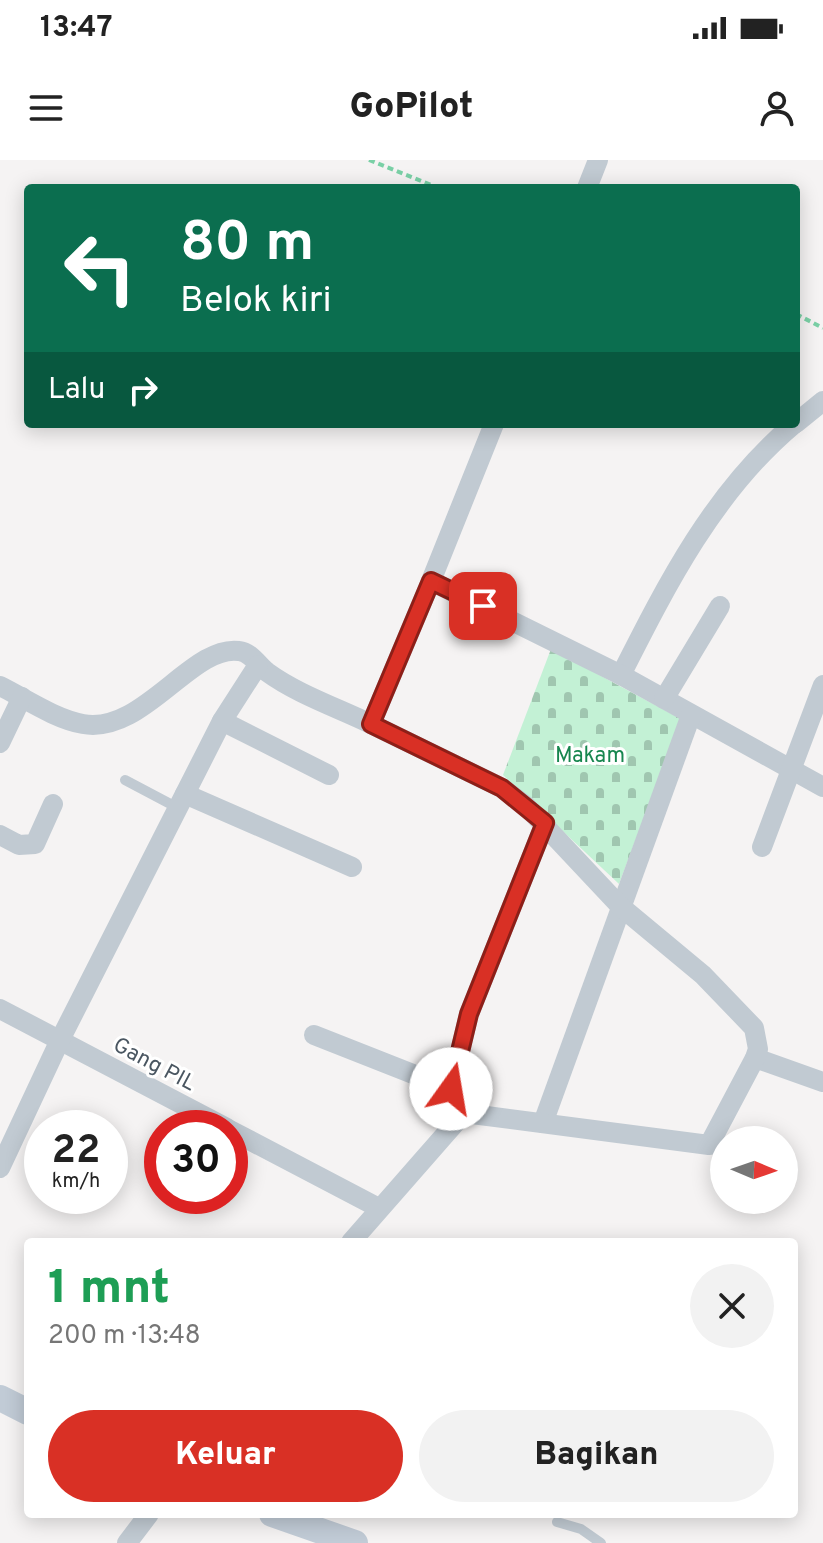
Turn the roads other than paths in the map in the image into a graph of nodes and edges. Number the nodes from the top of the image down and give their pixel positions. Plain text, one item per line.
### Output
1 (598, 160) edge
2 (589, 184) edge
3 (823, 401) edge
4 (800, 419) edge
5 (492, 428) edge
6 (790, 428) edge
7 (431, 581) junction
8 (720, 606) dead end
9 (258, 665) junction
10 (621, 675) junction
11 (823, 685) edge
12 (0, 686) edge
13 (22, 697) junction
14 (664, 699) junction
15 (691, 715) junction
16 (222, 721) junction
17 (371, 724) junction
18 (0, 743) edge
19 (791, 770) junction
20 (329, 775) dead end
21 (125, 780) dead end
22 (823, 787) edge
23 (182, 801) junction
24 (53, 804) dead end
25 (545, 823) junction
26 (0, 835) edge
27 (762, 847) dead end
28 (352, 867) dead end
29 (620, 906) junction
30 (0, 1009) edge
31 (314, 1035) dead end
32 (60, 1040) junction
33 (755, 1058) junction
34 (823, 1082) edge
35 (451, 1089) junction
36 (192, 1110) edge
37 (464, 1113) junction
38 (543, 1123) junction
39 (248, 1139) edge
40 (0, 1168) edge
41 (377, 1207) junction
42 (354, 1238) edge
43 (0, 1398) edge
44 (24, 1410) edge
45 (146, 1518) edge
46 (283, 1518) edge
47 (557, 1522) dead end
48 (127, 1543) edge
49 (355, 1543) edge
50 (601, 1543) edge

1 - 2 street
3 - 4 street
5 - 7 street
6 - 10 street
7 - 10 street
7 - 17 street
8 - 14 street
9 - 13 street
9 - 16 street
9 - 17 street
10 - 14 street
11 - 19 street
12 - 13 street
13 - 18 street
14 - 15 street
15 - 19 street
15 - 29 street
16 - 20 street
16 - 23 street
17 - 25 street
19 - 22 street
19 - 27 street
21 - 23 lane
23 - 28 street
23 - 32 street
24 - 26 street
25 - 29 street
25 - 35 street
29 - 33 street
29 - 38 street
30 - 32 street, Gang PIL
31 - 35 street
32 - 36 street, Gang PIL
32 - 40 street
33 - 34 street
33 - 38 street
35 - 37 street
37 - 38 street
37 - 41 street
39 - 41 street, Gang PIL
41 - 42 street
43 - 44 main road
45 - 48 street
46 - 49 main road
47 - 50 lane

